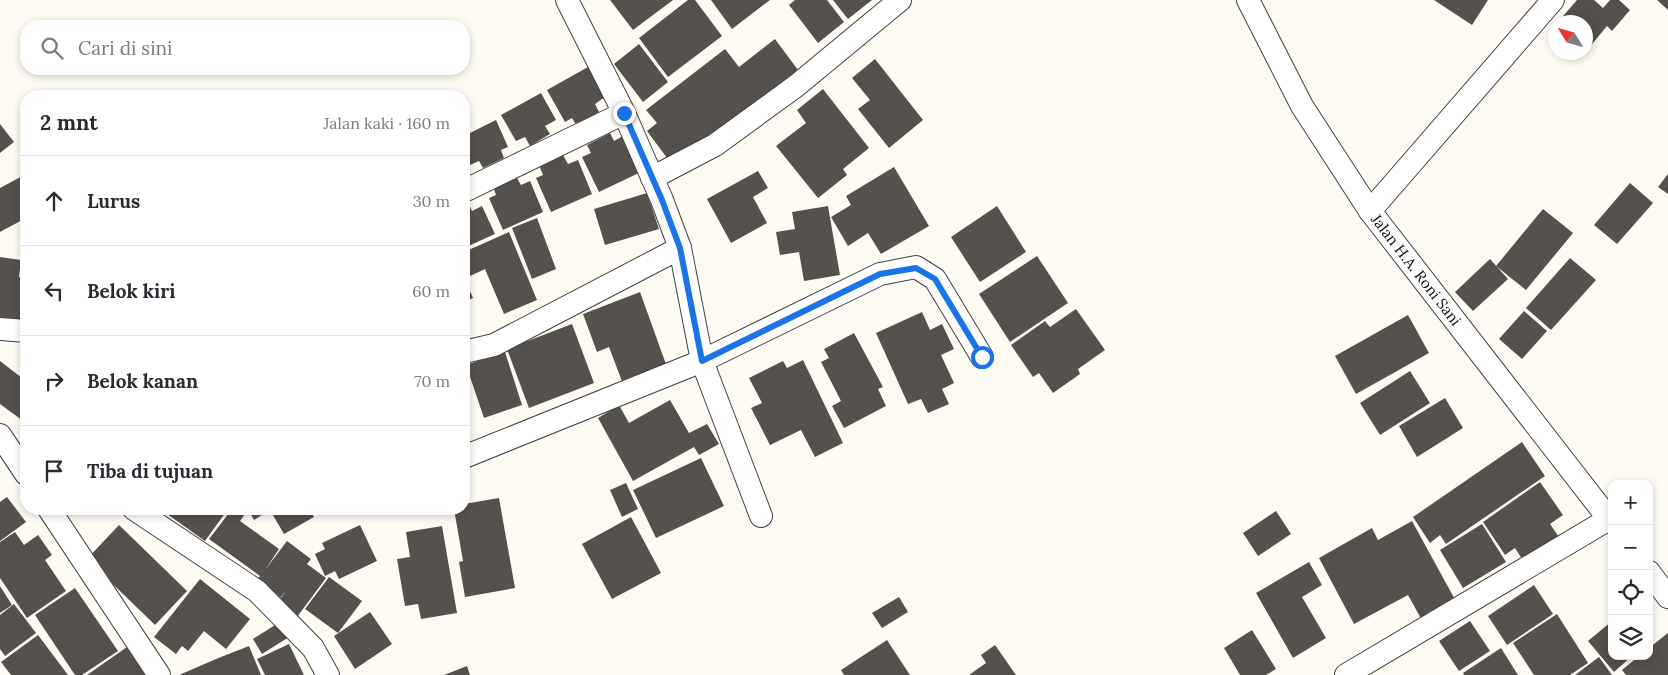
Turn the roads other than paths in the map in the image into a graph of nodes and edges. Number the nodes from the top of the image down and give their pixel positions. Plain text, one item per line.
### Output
1 (567, 0) edge
2 (900, 0) edge
3 (1248, 0) edge
4 (1553, 0) edge
5 (624, 113) junction
6 (652, 178) junction
7 (470, 188) edge
8 (1370, 211) junction
9 (680, 248) junction
10 (0, 329) edge
11 (20, 331) edge
12 (470, 350) edge
13 (982, 357) dead end
14 (702, 361) junction
15 (0, 433) edge
16 (20, 442) edge
17 (470, 455) edge
18 (20, 465) edge
19 (53, 515) edge
20 (143, 515) edge
21 (761, 516) dead end
22 (1608, 518) edge
23 (1608, 522) edge
24 (1653, 577) edge
25 (1668, 597) edge
26 (159, 675) edge
27 (328, 675) edge
28 (1346, 675) edge

1 - 5 street
2 - 6 street
3 - 8 street, Jalan H.A. Roni Sani
4 - 8 street
5 - 6 street
5 - 7 street
6 - 9 street
8 - 22 street, Jalan H.A. Roni Sani
9 - 12 street
9 - 14 street
10 - 11 street
13 - 14 street
14 - 17 street
14 - 21 street
15 - 16 street
15 - 18 street
19 - 26 street
20 - 27 street
23 - 28 street
24 - 25 street

